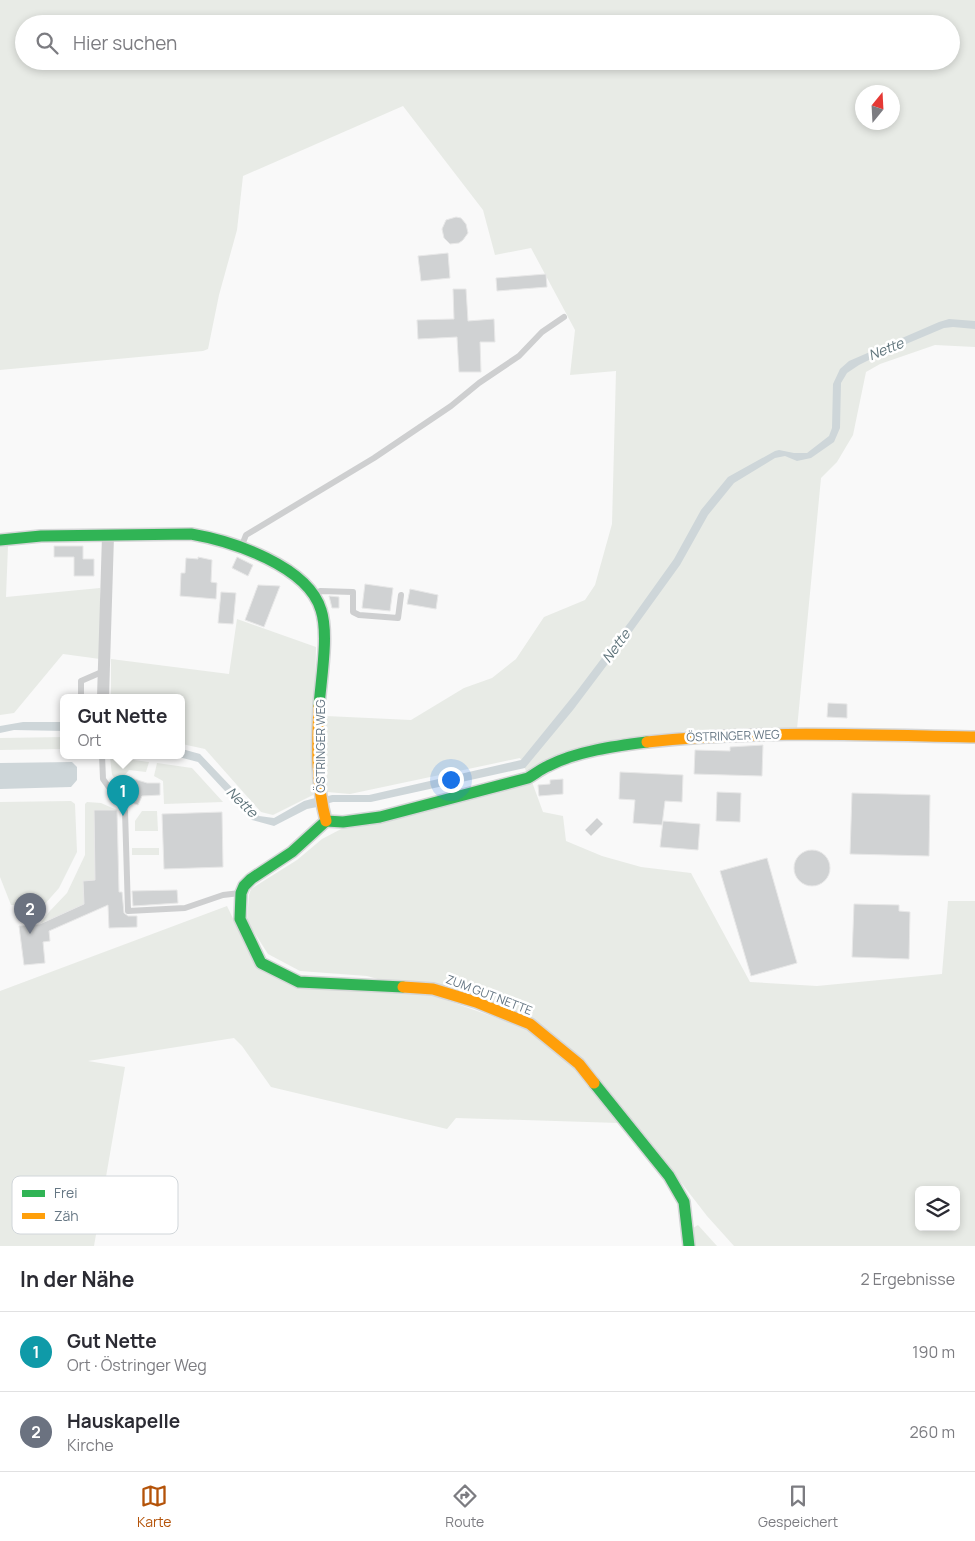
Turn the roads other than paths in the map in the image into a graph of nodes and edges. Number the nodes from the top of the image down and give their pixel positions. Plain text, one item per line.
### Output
1 (564, 317) dead end
2 (108, 536) junction
3 (0, 540) edge
4 (242, 546) junction
5 (401, 595) dead end
6 (314, 596) junction
7 (104, 671) junction
8 (80, 694) edge
9 (103, 694) edge
10 (975, 737) edge
11 (102, 759) edge
12 (113, 793) dead end
13 (125, 811) dead end
14 (325, 816) junction
15 (242, 893) junction
16 (689, 1246) edge

1 - 4 lane
2 - 3 street, ÖSTRINGER WEG
2 - 4 street, ÖSTRINGER WEG
2 - 7 street
4 - 6 street, ÖSTRINGER WEG
5 - 6 lane
6 - 14 street, ÖSTRINGER WEG
7 - 8 lane
7 - 9 street
10 - 14 street, ÖSTRINGER WEG
11 - 12 lane
13 - 15 lane
14 - 15 street
15 - 16 street, ZUM GUT NETTE

